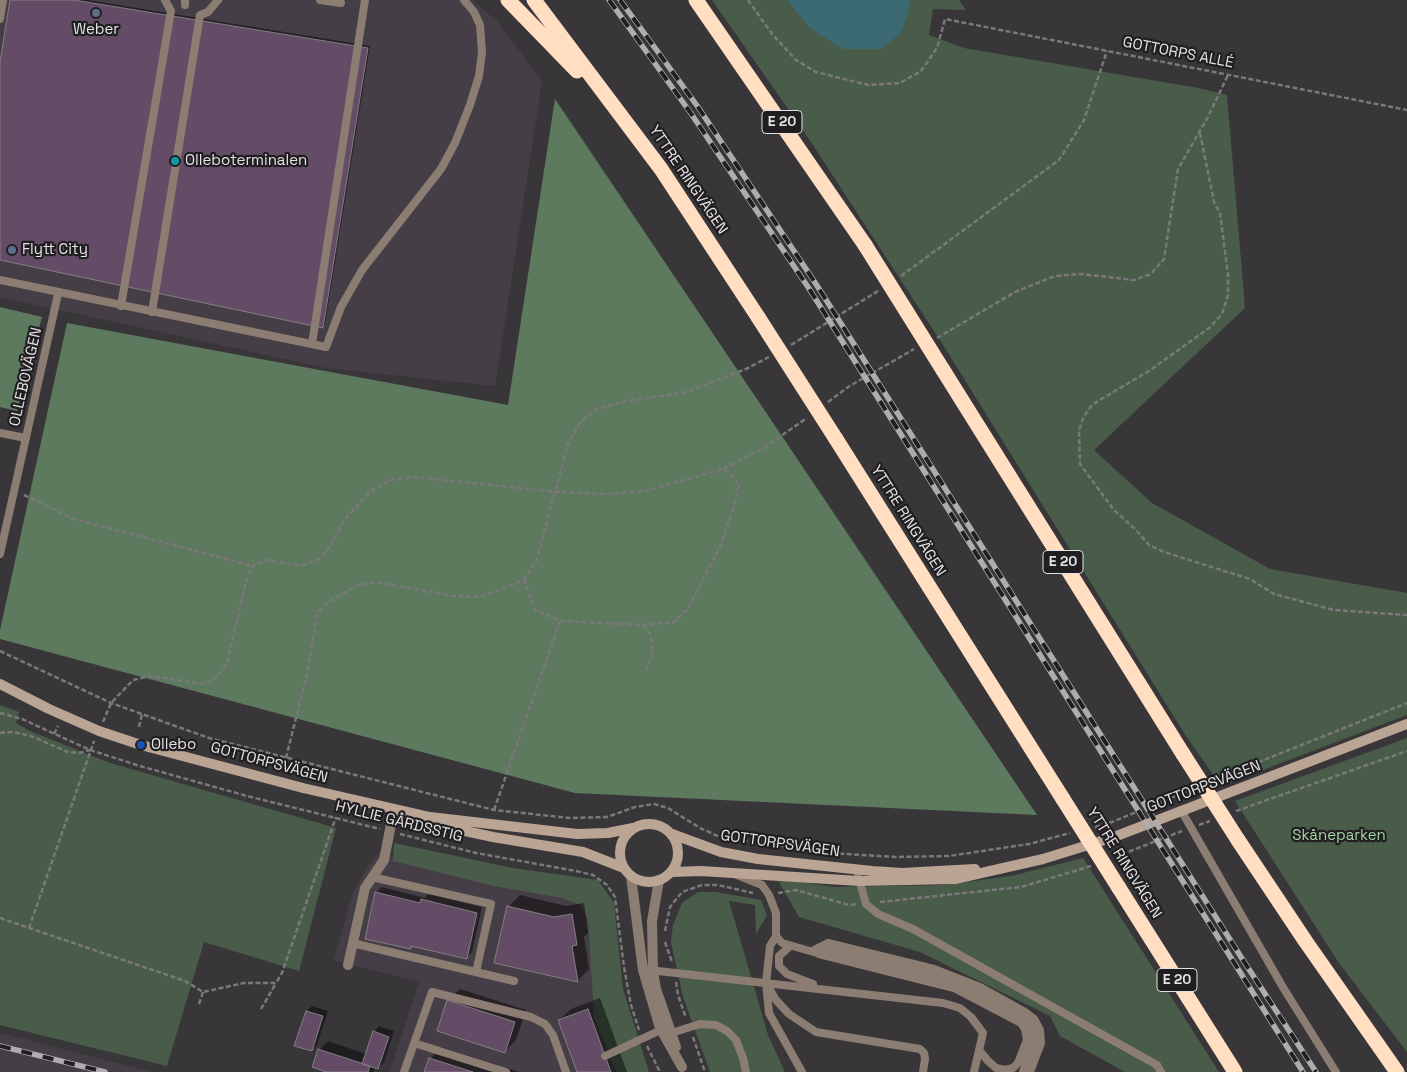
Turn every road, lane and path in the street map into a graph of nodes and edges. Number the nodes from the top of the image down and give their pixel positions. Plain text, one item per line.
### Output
1 (3, 0) edge
2 (165, 0) edge
3 (218, 0) edge
4 (320, 0) edge
5 (366, 0) edge
6 (464, 0) edge
7 (508, 0) edge
8 (534, 0) edge
9 (696, 0) edge
10 (748, 0) edge
11 (341, 3) dead end
12 (0, 20) edge
13 (1107, 51) junction
14 (1228, 75) junction
15 (1407, 110) edge
16 (1200, 132) junction
17 (661, 169) junction
18 (898, 278) dead end
19 (0, 280) edge
20 (884, 288) dead end
21 (58, 294) junction
22 (121, 306) junction
23 (152, 312) junction
24 (933, 340) dead end
25 (312, 344) junction
26 (788, 347) dead end
27 (917, 348) dead end
28 (772, 356) dead end
29 (826, 404) dead end
30 (811, 416) dead end
31 (0, 433) edge
32 (26, 438) junction
33 (723, 469) junction
34 (14, 491) junction
35 (556, 492) junction
36 (0, 554) edge
37 (254, 566) junction
38 (524, 579) junction
39 (1407, 615) edge
40 (560, 621) junction
41 (643, 625) junction
42 (0, 651) edge
43 (646, 674) dead end
44 (0, 684) edge
45 (111, 703) junction
46 (0, 713) edge
47 (142, 714) junction
48 (1407, 724) edge
49 (58, 726) dead end
50 (138, 727) dead end
51 (0, 734) edge
52 (54, 734) junction
53 (90, 750) junction
54 (286, 758) junction
55 (394, 809) junction
56 (494, 810) junction
57 (1182, 812) junction
58 (430, 817) junction
59 (336, 818) junction
60 (633, 828) junction
61 (390, 831) junction
62 (672, 834) junction
63 (720, 837) dead end
64 (1008, 867) junction
65 (857, 870) junction
66 (627, 872) junction
67 (671, 872) junction
68 (731, 872) junction
69 (372, 877) junction
70 (659, 880) junction
71 (860, 881) junction
72 (0, 918) edge
73 (666, 922) dead end
74 (29, 928) junction
75 (776, 936) junction
76 (352, 943) junction
77 (790, 946) junction
78 (815, 952) junction
79 (348, 965) dead end
80 (648, 970) junction
81 (476, 972) junction
82 (675, 972) junction
83 (514, 981) dead end
84 (276, 983) junction
85 (766, 983) junction
86 (824, 989) junction
87 (203, 992) junction
88 (199, 1004) dead end
89 (261, 1009) dead end
90 (688, 1026) junction
91 (666, 1031) junction
92 (643, 1037) junction
93 (414, 1043) junction
94 (980, 1050) junction
95 (605, 1056) dead end
96 (683, 1070) edge
97 (404, 1072) edge
98 (506, 1072) edge
99 (566, 1072) edge
100 (660, 1072) edge
101 (705, 1072) edge
102 (746, 1072) edge
103 (802, 1072) edge
104 (923, 1072) edge
105 (974, 1072) edge
106 (1023, 1072) edge
107 (1030, 1072) edge
108 (1161, 1072) edge
109 (1236, 1072) edge
110 (1336, 1072) edge
111 (1397, 1072) edge

1 - 12 lane
2 - 22 lane
3 - 23 lane
4 - 11 lane
5 - 25 lane
6 - 25 lane
7 - 17 highway
8 - 17 highway, YTTRE RINGVÄGEN / E 20
9 - 111 highway, E 20, bridge
10 - 13 path, GOTTORPS ALLÉ
13 - 14 path, GOTTORPS ALLÉ
13 - 18 path
14 - 15 path, GOTTORPS ALLÉ
14 - 16 path
16 - 24 path
16 - 39 path
17 - 109 highway, YTTRE RINGVÄGEN / E 20, bridge
19 - 21 lane
20 - 26 path
21 - 22 lane
21 - 32 lane, OLLEBOVÄGEN
22 - 23 lane
23 - 25 lane
27 - 29 path
28 - 35 path
30 - 33 path
31 - 32 lane
32 - 34 lane, OLLEBOVÄGEN
33 - 35 path
33 - 41 path
34 - 36 lane, OLLEBOVÄGEN
34 - 37 path
35 - 37 path
35 - 38 path
37 - 45 path
38 - 40 path
38 - 54 path
40 - 41 path
40 - 56 path
41 - 43 path
42 - 45 path
44 - 55 street, GOTTORPSVÄGEN
45 - 47 path
46 - 52 path, HYLLIE GÅRDSSTIG
47 - 50 path
47 - 54 path
48 - 57 street, GOTTORPSVÄGEN
49 - 52 path
51 - 53 path
52 - 53 path, HYLLIE GÅRDSSTIG
53 - 59 path, HYLLIE GÅRDSSTIG
53 - 74 path
54 - 56 path
55 - 58 street, GOTTORPSVÄGEN
55 - 61 street
56 - 63 path
57 - 64 street, GOTTORPSVÄGEN
57 - 110 lane
58 - 60 street, GOTTORPSVÄGEN
58 - 66 street, GOTTORPSVÄGEN
59 - 61 path, HYLLIE GÅRDSSTIG
59 - 84 path
60 - 62 street, GOTTORPSVÄGEN
60 - 66 street
61 - 69 street
61 - 92 path, HYLLIE GÅRDSSTIG
62 - 65 street, GOTTORPSVÄGEN
62 - 67 street
64 - 65 street, GOTTORPSVÄGEN
64 - 71 street, GOTTORPSVÄGEN
65 - 71 lane, GOTTORPSVÄGEN
66 - 70 street, GOTTORPSVÄGEN
66 - 80 street
67 - 68 street, GOTTORPSVÄGEN
67 - 70 street
68 - 71 street, GOTTORPSVÄGEN
68 - 75 lane
69 - 76 street
69 - 81 lane
70 - 80 street
71 - 108 lane, GOTTORPSVÄGEN
72 - 74 path
73 - 82 path
74 - 87 path
75 - 77 lane
75 - 85 lane
76 - 79 street
76 - 81 lane
77 - 78 lane
77 - 86 lane
78 - 94 lane
78 - 106 lane
78 - 107 lane
80 - 82 lane
80 - 91 street
81 - 83 lane
82 - 85 lane
82 - 90 path
84 - 87 path
84 - 89 path
85 - 86 lane
85 - 103 lane
85 - 104 lane
86 - 94 lane
87 - 88 path
90 - 91 lane
90 - 101 path
90 - 102 lane
91 - 92 lane
91 - 96 street
92 - 95 lane
92 - 100 path, HYLLIE GÅRDSSTIG
93 - 97 lane
93 - 98 lane
93 - 99 lane
94 - 105 lane

